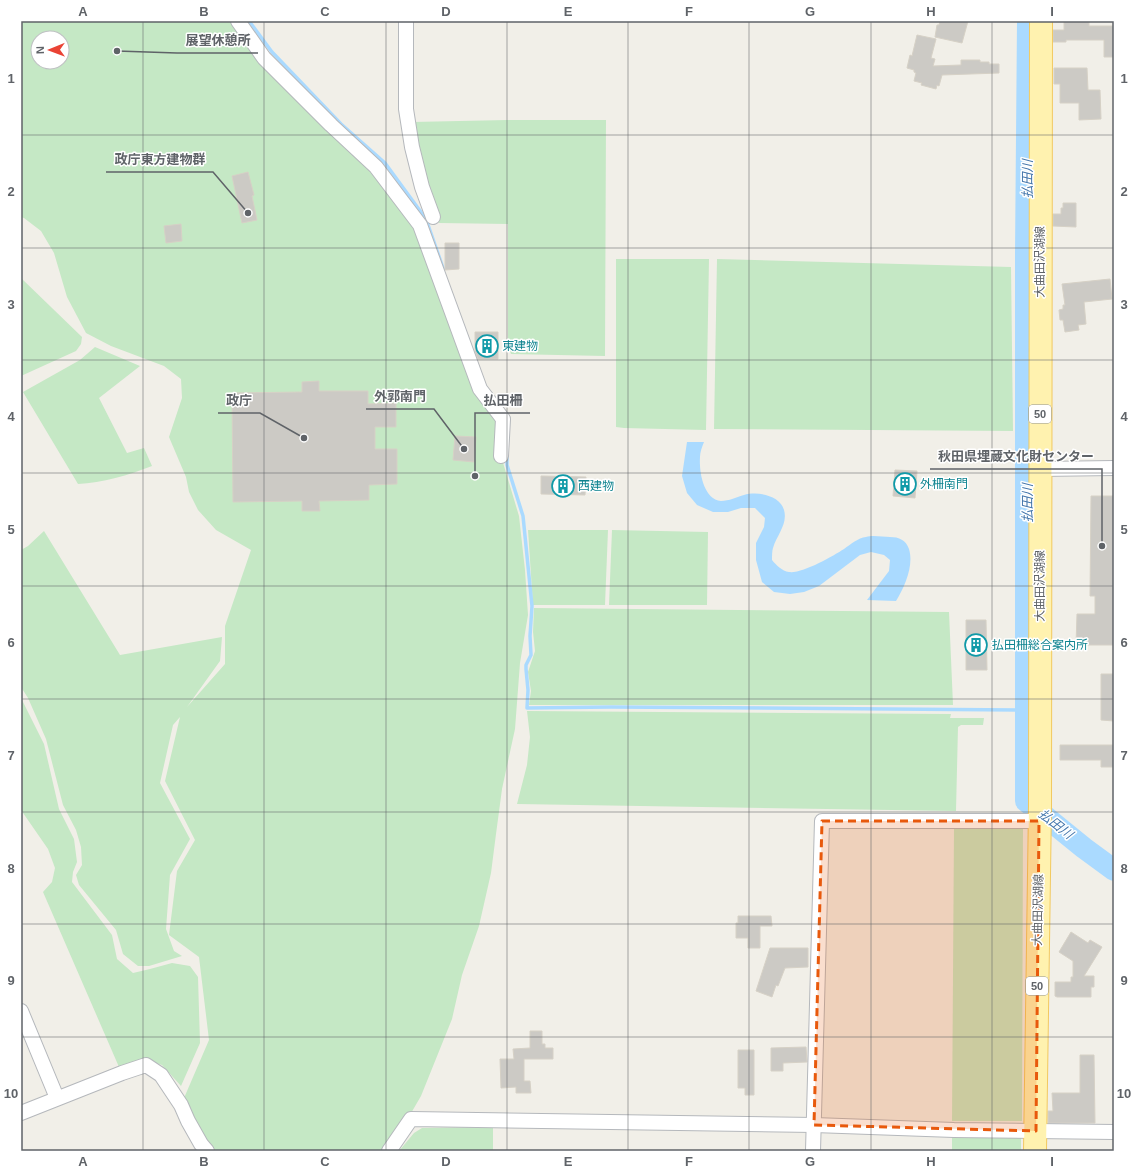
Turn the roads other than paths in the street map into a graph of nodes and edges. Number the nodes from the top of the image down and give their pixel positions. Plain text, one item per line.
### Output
1 (238, 21) edge
2 (406, 21) edge
3 (1041, 21) edge
4 (433, 217) dead end
5 (500, 456) dead end
6 (1114, 468) edge
7 (1040, 470) junction
8 (1039, 816) junction
9 (21, 1012) edge
10 (57, 1098) junction
11 (21, 1113) edge
12 (814, 1125) junction
13 (1114, 1132) edge
14 (1036, 1141) edge
15 (208, 1151) edge
16 (389, 1151) edge
17 (813, 1151) edge

1 - 5 street
2 - 4 street
3 - 7 main road, 大曲田沢湖線 / 50
6 - 7 street
7 - 8 main road, 大曲田沢湖線 / 50
8 - 12 street
8 - 14 main road, 大曲田沢湖線 / 50
9 - 10 street
10 - 11 street
10 - 15 street
12 - 14 street
12 - 16 street
12 - 17 street
13 - 14 street

